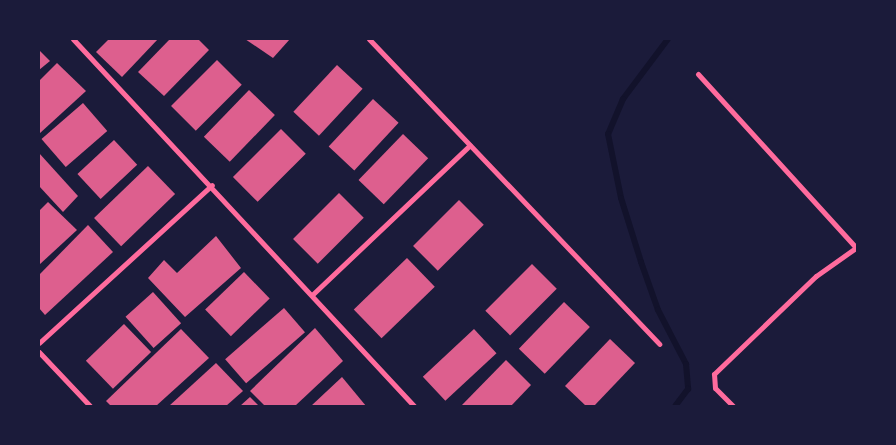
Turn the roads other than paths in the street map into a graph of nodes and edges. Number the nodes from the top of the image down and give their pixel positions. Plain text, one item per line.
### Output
1 (73, 39) edge
2 (369, 39) edge
3 (698, 74) dead end
4 (470, 145) junction
5 (212, 185) junction
6 (857, 248) edge
7 (313, 294) junction
8 (39, 344) edge
9 (659, 344) dead end
10 (39, 352) edge
11 (90, 406) edge
12 (414, 406) edge
13 (733, 406) edge

1 - 5 street
2 - 4 street
3 - 6 street
4 - 7 street
4 - 9 street
5 - 7 street
5 - 8 street
6 - 13 street
7 - 12 street
10 - 11 street

